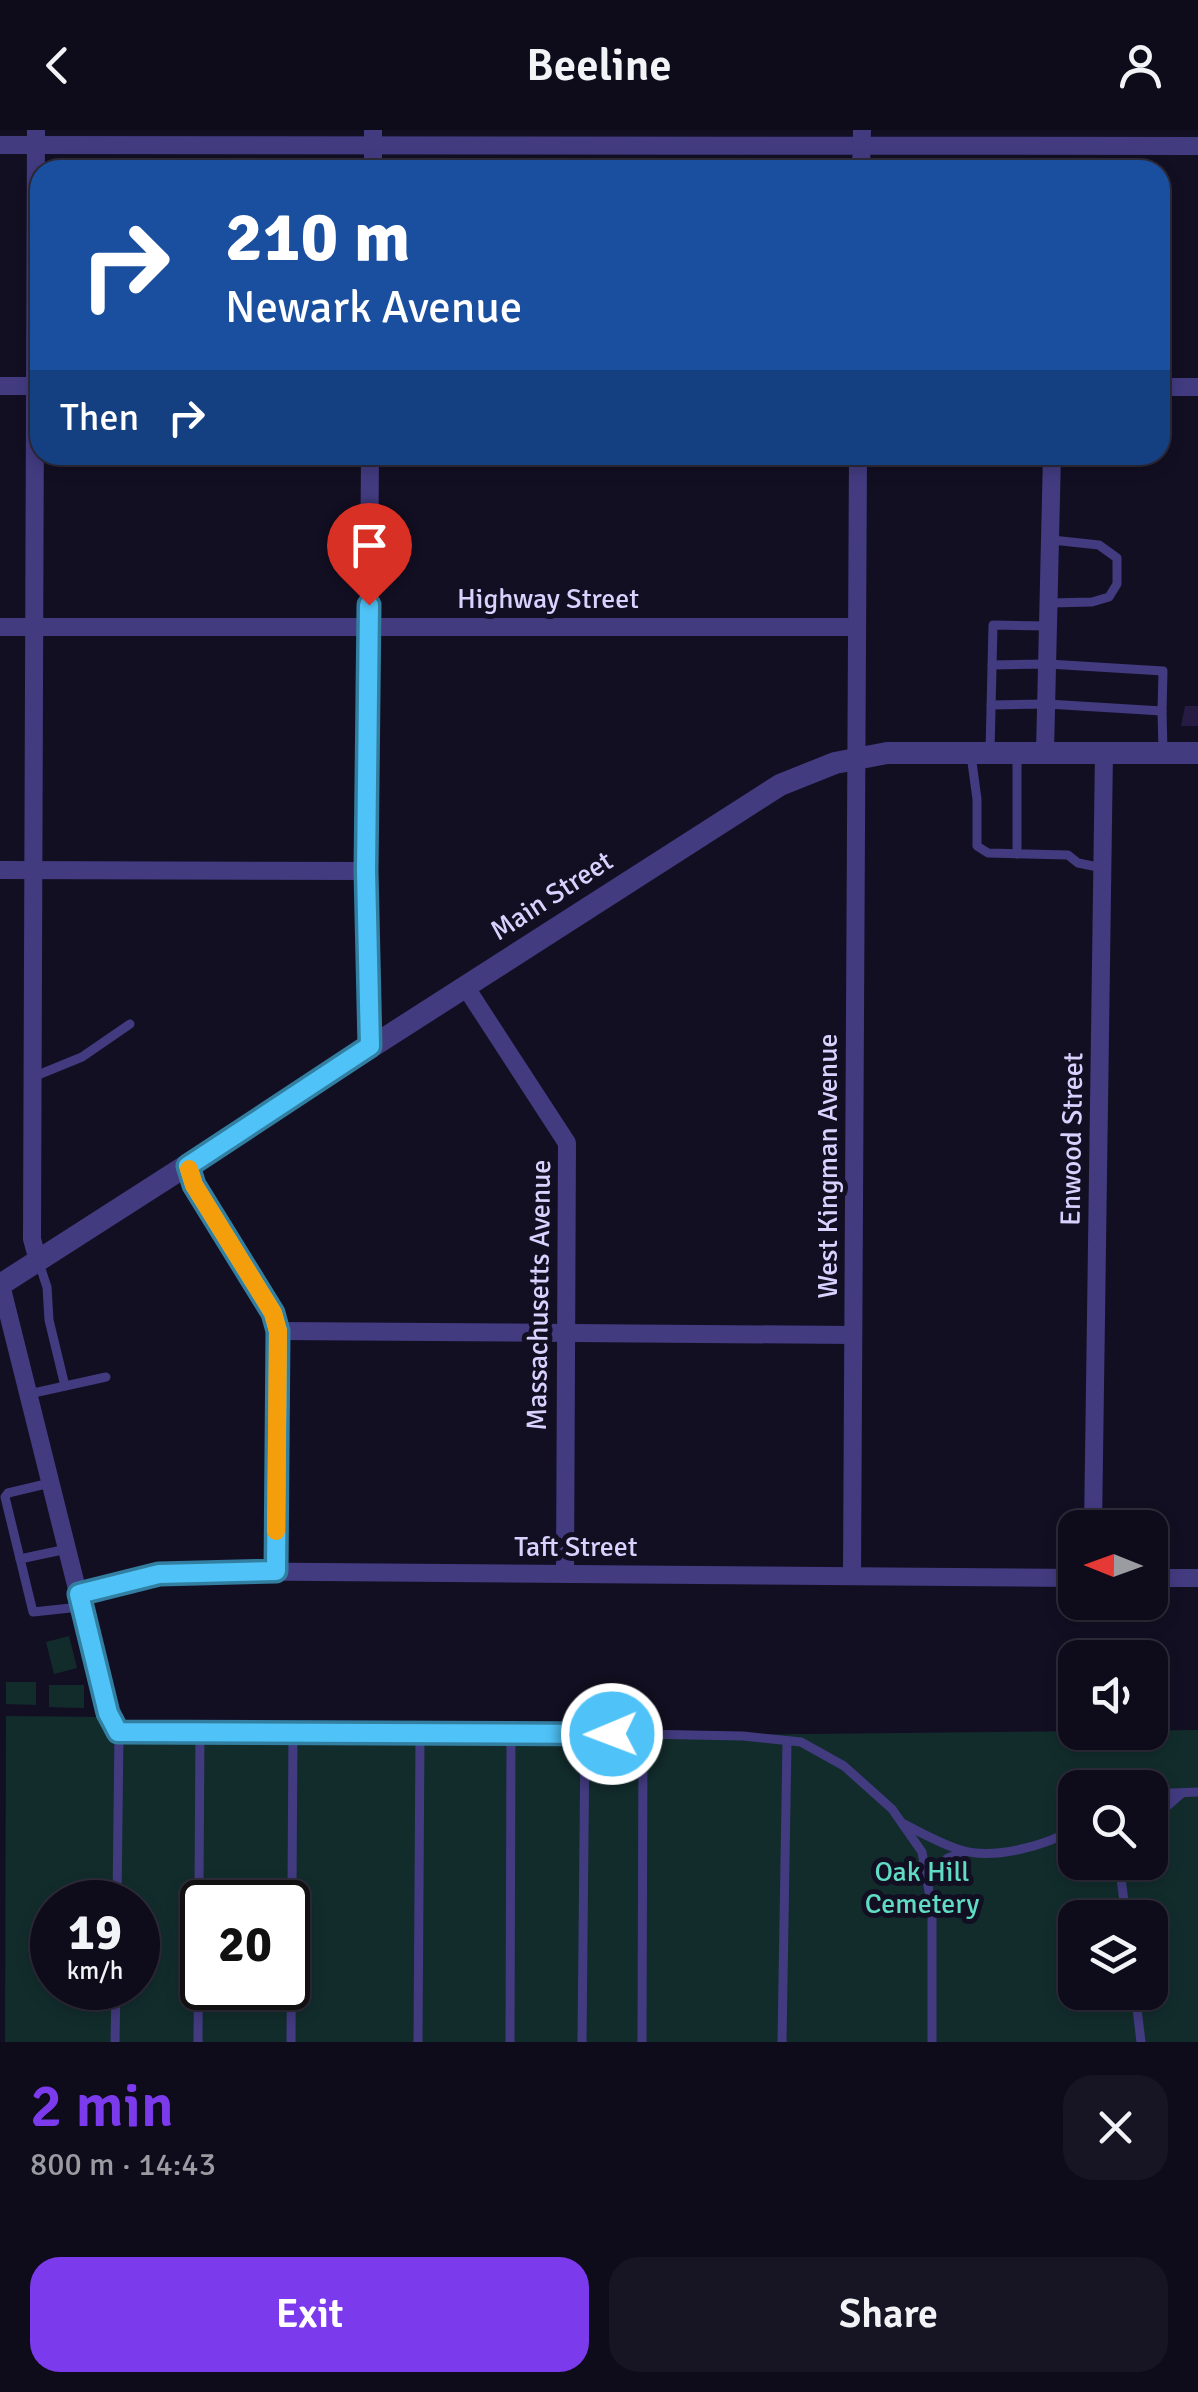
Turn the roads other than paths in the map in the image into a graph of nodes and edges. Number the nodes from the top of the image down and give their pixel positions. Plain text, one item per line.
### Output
1 (373, 137) edge
2 (36, 138) edge
3 (862, 138) edge
4 (0, 146) edge
5 (1198, 146) edge
6 (0, 386) edge
7 (30, 386) edge
8 (1170, 387) edge
9 (1198, 387) edge
10 (37, 465) edge
11 (370, 465) edge
12 (858, 465) edge
13 (1052, 465) edge
14 (1052, 540) junction
15 (1050, 602) junction
16 (0, 626) edge
17 (34, 626) junction
18 (368, 626) junction
19 (1049, 626) junction
20 (856, 627) junction
21 (1048, 664) junction
22 (992, 665) junction
23 (1047, 704) junction
24 (991, 705) junction
25 (1162, 711) junction
26 (981, 751) junction
27 (1018, 752) junction
28 (1046, 752) junction
29 (1104, 752) junction
30 (1163, 753) junction
31 (1198, 753) edge
32 (856, 758) junction
33 (1017, 854) junction
34 (1103, 868) junction
35 (0, 870) edge
36 (32, 870) junction
37 (366, 871) junction
38 (465, 986) junction
39 (130, 1024) dead end
40 (370, 1046) junction
41 (33, 1077) junction
42 (188, 1166) junction
43 (38, 1260) junction
44 (1, 1285) edge
45 (278, 1331) junction
46 (564, 1334) junction
47 (853, 1335) junction
48 (106, 1377) dead end
49 (65, 1386) junction
50 (29, 1394) junction
51 (51, 1482) junction
52 (1092, 1510) edge
53 (68, 1549) junction
54 (20, 1559) junction
55 (276, 1571) junction
56 (564, 1574) junction
57 (852, 1576) junction
58 (1058, 1578) edge
59 (1168, 1578) edge
60 (1198, 1578) edge
61 (81, 1600) junction
62 (200, 1731) junction
63 (118, 1732) junction
64 (293, 1733) junction
65 (420, 1734) junction
66 (643, 1734) junction
67 (585, 1735) junction
68 (512, 1736) junction
69 (787, 1741) junction
70 (1184, 1792) junction
71 (1198, 1792) edge
72 (1168, 1793) edge
73 (1168, 1806) edge
74 (901, 1823) junction
75 (1058, 1839) edge
76 (964, 1852) junction
77 (926, 1878) junction
78 (117, 1880) edge
79 (116, 2010) edge
80 (1137, 2010) edge
81 (115, 2042) edge
82 (198, 2042) edge
83 (291, 2042) edge
84 (418, 2042) edge
85 (510, 2042) edge
86 (582, 2042) edge
87 (642, 2042) edge
88 (782, 2042) edge
89 (932, 2042) edge
90 (1141, 2042) edge

1 - 2 street
1 - 3 street
2 - 4 street
3 - 5 street
6 - 7 street
8 - 9 street
10 - 17 street
11 - 18 street
12 - 20 street, West Kingman Avenue
13 - 14 street
14 - 15 street
14 - 15 lane
15 - 19 street
16 - 17 street, Highway Street
17 - 18 street, Highway Street
17 - 36 street
18 - 20 street, Highway Street
18 - 37 street
19 - 21 street
19 - 22 lane
20 - 32 street, West Kingman Avenue
21 - 22 lane
21 - 23 street
21 - 25 lane
22 - 24 lane
23 - 24 lane
23 - 25 lane
23 - 28 street
24 - 26 lane
25 - 30 lane
26 - 27 street, Main Street
26 - 32 street, Main Street
26 - 33 lane
27 - 28 street, Main Street
27 - 33 lane
28 - 29 street, Main Street
29 - 30 street, Main Street
29 - 34 street, Enwood Street
30 - 31 street, Main Street
32 - 38 street, Main Street
32 - 47 street, West Kingman Avenue
33 - 34 lane
34 - 52 street, Enwood Street
35 - 36 street
36 - 37 street
36 - 41 street
37 - 40 street
38 - 40 street, Main Street
38 - 46 street, Massachusetts Avenue
39 - 41 lane
40 - 42 street, Main Street
41 - 43 street
42 - 43 street, Main Street
42 - 45 street
43 - 44 street, Main Street
43 - 49 lane
44 - 50 street
45 - 46 street
45 - 55 street
46 - 47 street
46 - 56 street, Massachusetts Avenue
47 - 57 street, West Kingman Avenue
48 - 49 lane
49 - 50 lane
50 - 51 street
51 - 53 street
51 - 54 lane
53 - 54 lane
53 - 61 street
54 - 61 lane
55 - 56 street, Taft Street
55 - 61 street, Taft Street
56 - 57 street, Taft Street
57 - 58 street, Taft Street
59 - 60 street
61 - 63 street
62 - 63 lane
62 - 64 lane
62 - 82 lane
63 - 78 lane
64 - 65 lane
64 - 83 lane
65 - 68 lane
65 - 84 lane
66 - 67 lane
66 - 69 lane
66 - 87 lane
67 - 68 lane
67 - 86 lane
68 - 85 lane
69 - 74 lane
69 - 88 lane
70 - 71 lane
70 - 72 lane
70 - 73 lane
74 - 76 lane
74 - 77 lane
75 - 76 lane
76 - 77 lane
77 - 89 lane
79 - 81 lane
80 - 90 lane

